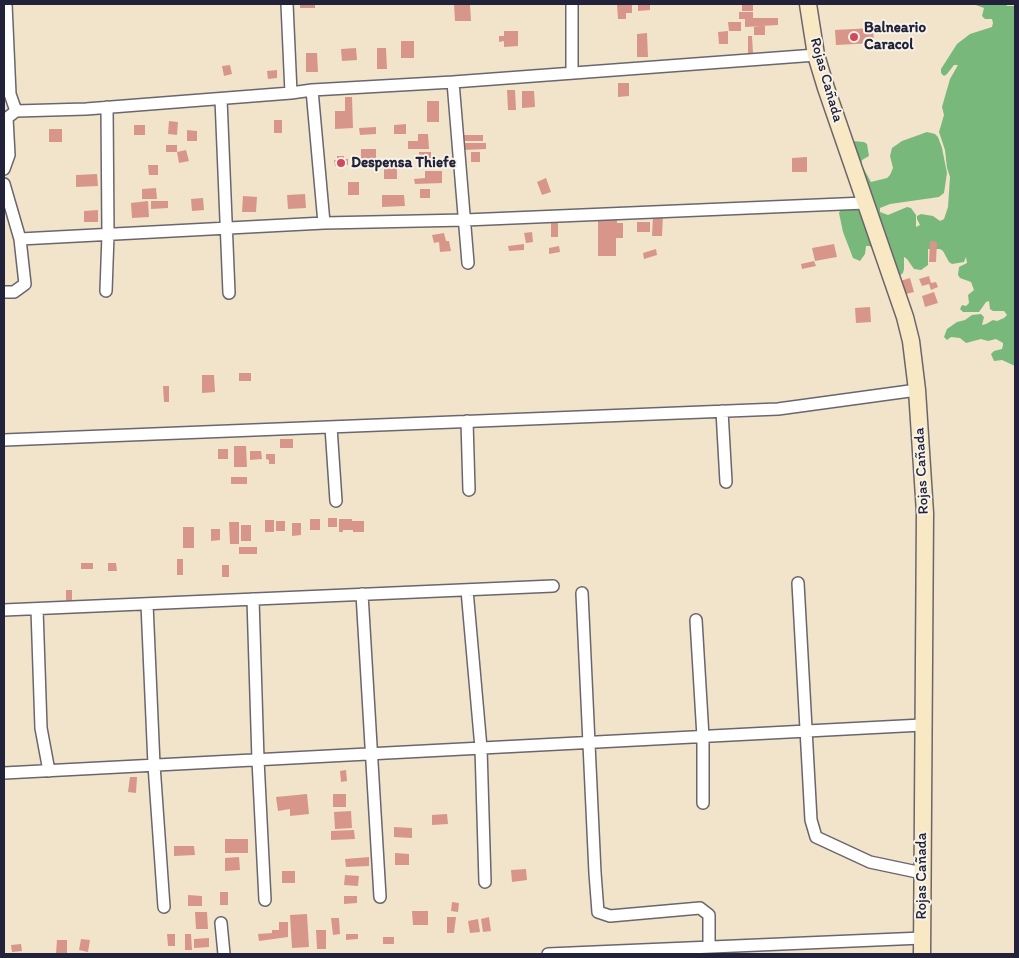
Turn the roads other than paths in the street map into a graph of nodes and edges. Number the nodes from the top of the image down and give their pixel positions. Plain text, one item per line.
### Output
1 (6, 4) edge
2 (287, 4) edge
3 (572, 4) edge
4 (808, 4) edge
5 (816, 55) junction
6 (6, 57) edge
7 (572, 73) junction
8 (453, 82) junction
9 (312, 90) junction
10 (290, 94) junction
11 (220, 99) junction
12 (107, 107) junction
13 (16, 111) junction
14 (4, 169) edge
15 (4, 184) edge
16 (865, 203) junction
17 (465, 220) junction
18 (324, 223) junction
19 (226, 229) junction
20 (108, 235) junction
21 (20, 239) junction
22 (468, 263) dead end
23 (106, 291) dead end
24 (4, 292) edge
25 (230, 293) dead end
26 (916, 390) junction
27 (722, 411) junction
28 (468, 421) junction
29 (331, 427) junction
30 (4, 440) edge
31 (726, 482) dead end
32 (469, 490) dead end
33 (336, 501) dead end
34 (798, 583) dead end
35 (553, 586) dead end
36 (467, 590) junction
37 (582, 593) dead end
38 (362, 594) junction
39 (253, 599) junction
40 (147, 604) junction
41 (37, 609) junction
42 (4, 610) edge
43 (696, 620) dead end
44 (922, 725) junction
45 (806, 731) junction
46 (703, 737) junction
47 (588, 743) junction
48 (481, 748) junction
49 (371, 754) junction
50 (258, 760) junction
51 (154, 766) junction
52 (49, 771) junction
53 (4, 773) edge
54 (703, 802) dead end
55 (922, 873) junction
56 (485, 882) dead end
57 (380, 897) dead end
58 (265, 900) dead end
59 (164, 908) dead end
60 (221, 923) dead end
61 (922, 938) junction
62 (709, 947) junction
63 (224, 954) edge
64 (548, 954) edge
65 (922, 954) edge

1 - 6 street
2 - 10 street
3 - 7 street
4 - 5 main road, Rojas Cañada
5 - 7 street
5 - 16 main road, Rojas Cañada
6 - 13 street
7 - 8 street
8 - 9 street
8 - 17 street
9 - 10 street
9 - 18 street
10 - 11 street
11 - 12 street
11 - 19 street
12 - 13 street
12 - 20 street
13 - 14 street
15 - 21 street
16 - 17 street
16 - 26 main road, Rojas Cañada
17 - 18 street
17 - 22 street
18 - 19 street
19 - 20 street
19 - 25 street
20 - 21 street
20 - 23 street
21 - 24 street
26 - 27 street
26 - 44 main road, Rojas Cañada
27 - 28 street
27 - 31 street
28 - 29 street
28 - 32 street
29 - 30 street
29 - 33 street
34 - 45 street
35 - 36 street
36 - 38 street
36 - 48 street
37 - 47 street
38 - 39 street
38 - 49 street
39 - 40 street
39 - 50 street
40 - 41 street
40 - 51 street
41 - 42 street
41 - 52 street
43 - 46 street
44 - 45 street
44 - 55 main road, Rojas Cañada
45 - 46 street
45 - 55 street
46 - 47 street
46 - 54 street
47 - 48 street
47 - 62 street
48 - 49 street
48 - 56 street
49 - 50 street
49 - 57 street
50 - 51 street
50 - 58 street
51 - 52 street
51 - 59 street
52 - 53 street
55 - 61 main road, Rojas Cañada
60 - 63 street
61 - 62 street
61 - 65 main road, Rojas Cañada
62 - 64 street

